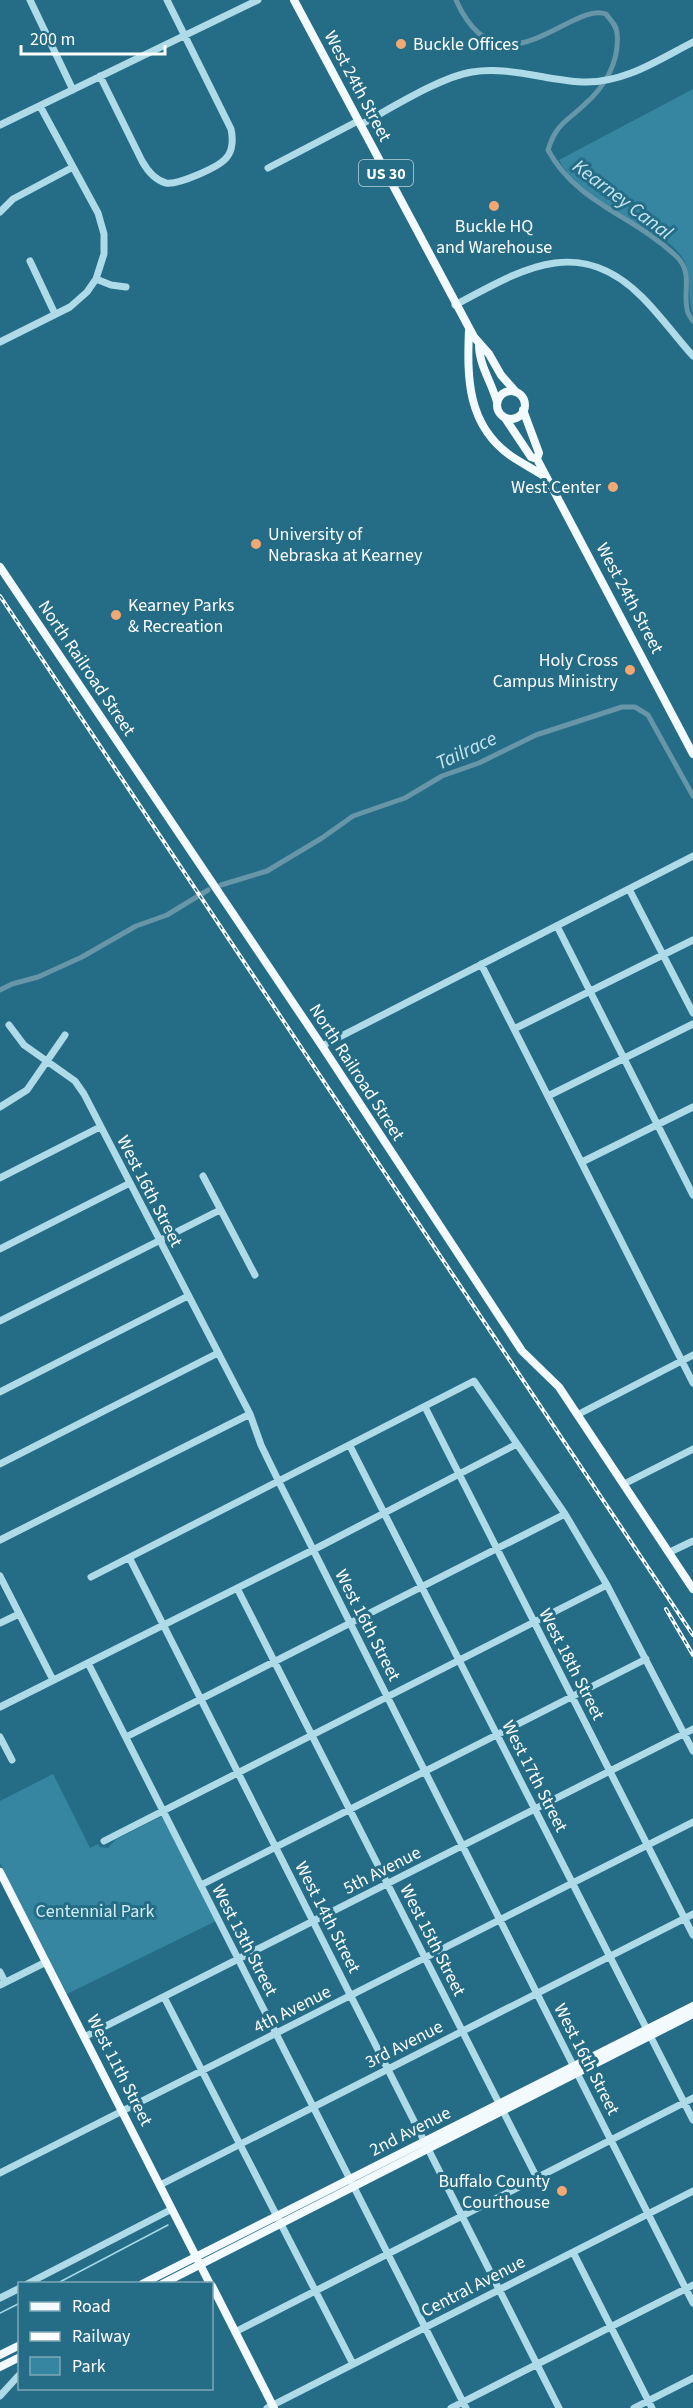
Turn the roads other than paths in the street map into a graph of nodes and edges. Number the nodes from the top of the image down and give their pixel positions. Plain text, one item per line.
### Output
1 (30, 0) edge
2 (167, 0) edge
3 (258, 0) edge
4 (294, 0) edge
5 (186, 35) junction
6 (693, 42) edge
7 (100, 76) junction
8 (73, 90) junction
9 (40, 106) junction
10 (359, 123) junction
11 (0, 125) edge
12 (73, 167) junction
13 (268, 168) dead end
14 (0, 212) edge
15 (30, 261) dead end
16 (96, 279) junction
17 (126, 287) dead end
18 (456, 305) junction
19 (55, 314) junction
20 (469, 329) junction
21 (0, 342) edge
22 (479, 345) junction
23 (693, 356) edge
24 (516, 392) junction
25 (497, 402) junction
26 (523, 410) junction
27 (505, 418) junction
28 (537, 459) junction
29 (547, 478) junction
30 (0, 567) edge
31 (693, 754) edge
32 (692, 857) edge
33 (629, 889) junction
34 (558, 926) junction
35 (693, 940) edge
36 (663, 955) junction
37 (481, 964) junction
38 (590, 990) junction
39 (693, 1013) edge
40 (693, 1024) edge
41 (9, 1025) dead end
42 (514, 1029) junction
43 (65, 1035) dead end
44 (322, 1046) junction
45 (624, 1058) junction
46 (48, 1061) junction
47 (548, 1096) junction
48 (0, 1107) edge
49 (693, 1107) edge
50 (657, 1124) junction
51 (100, 1126) junction
52 (582, 1162) junction
53 (202, 1176) dead end
54 (0, 1178) edge
55 (130, 1183) junction
56 (693, 1195) edge
57 (220, 1210) junction
58 (159, 1240) junction
59 (0, 1249) edge
60 (255, 1275) dead end
61 (188, 1296) junction
62 (0, 1321) edge
63 (218, 1353) junction
64 (693, 1355) edge
65 (682, 1361) junction
66 (693, 1383) edge
67 (0, 1392) edge
68 (425, 1407) junction
69 (250, 1414) junction
70 (577, 1415) junction
71 (517, 1444) junction
72 (350, 1446) junction
73 (693, 1449) edge
74 (0, 1464) edge
75 (459, 1474) junction
76 (279, 1482) junction
77 (624, 1484) junction
78 (384, 1513) junction
79 (565, 1514) junction
80 (0, 1540) edge
81 (693, 1541) edge
82 (497, 1548) junction
83 (313, 1550) junction
84 (670, 1552) junction
85 (130, 1558) junction
86 (0, 1576) edge
87 (91, 1577) dead end
88 (607, 1585) junction
89 (422, 1586) junction
90 (237, 1588) junction
91 (693, 1588) edge
92 (19, 1614) junction
93 (534, 1622) junction
94 (0, 1623) edge
95 (163, 1624) junction
96 (350, 1624) junction
97 (459, 1659) junction
98 (646, 1659) junction
99 (274, 1661) junction
100 (88, 1663) junction
101 (52, 1680) junction
102 (387, 1696) junction
103 (572, 1696) junction
104 (201, 1699) junction
105 (0, 1707) edge
106 (693, 1730) edge
107 (497, 1734) junction
108 (684, 1734) junction
109 (312, 1736) junction
110 (0, 1737) edge
111 (126, 1737) junction
112 (693, 1751) edge
113 (12, 1760) dead end
114 (425, 1771) junction
115 (238, 1772) junction
116 (610, 1772) junction
117 (350, 1809) junction
118 (535, 1809) junction
119 (163, 1811) junction
120 (693, 1822) edge
121 (104, 1841) dead end
122 (647, 1845) junction
123 (462, 1846) junction
124 (276, 1847) junction
125 (0, 1872) edge
126 (573, 1883) junction
127 (388, 1884) junction
128 (201, 1885) junction
129 (693, 1914) edge
130 (685, 1918) junction
131 (500, 1920) junction
132 (313, 1921) junction
133 (693, 1935) edge
134 (610, 1956) junction
135 (425, 1958) junction
136 (238, 1959) junction
137 (46, 1962) junction
138 (0, 1972) edge
139 (3, 1983) edge
140 (537, 1994) junction
141 (351, 1996) junction
142 (164, 1997) junction
143 (693, 2006) edge
144 (693, 2014) edge
145 (463, 2031) junction
146 (649, 2032) junction
147 (276, 2033) junction
148 (84, 2037) junction
149 (388, 2069) junction
150 (575, 2070) junction
151 (202, 2071) junction
152 (693, 2098) edge
153 (684, 2103) junction
154 (313, 2107) junction
155 (501, 2107) junction
156 (122, 2111) junction
157 (693, 2120) edge
158 (611, 2140) junction
159 (240, 2144) junction
160 (426, 2145) junction
161 (0, 2173) edge
162 (537, 2178) junction
163 (352, 2183) junction
164 (160, 2185) junction
165 (693, 2191) edge
166 (172, 2209) junction
167 (648, 2214) junction
168 (462, 2216) junction
169 (279, 2219) junction
170 (573, 2252) junction
171 (387, 2254) junction
172 (198, 2260) junction
173 (29, 2282) edge
174 (144, 2282) edge
175 (164, 2282) edge
176 (209, 2282) edge
177 (689, 2287) edge
178 (18, 2289) edge
179 (213, 2290) edge
180 (315, 2290) junction
181 (499, 2290) junction
182 (0, 2298) edge
183 (693, 2303) edge
184 (611, 2327) junction
185 (425, 2328) junction
186 (235, 2332) junction
187 (18, 2346) edge
188 (0, 2355) edge
189 (18, 2358) edge
190 (353, 2364) junction
191 (537, 2364) junction
192 (0, 2367) edge
193 (18, 2376) edge
194 (693, 2378) edge
195 (0, 2396) edge
196 (650, 2404) edge
197 (464, 2405) edge
198 (271, 2407) edge
199 (451, 2408) edge
200 (560, 2408) edge
201 (634, 2408) edge

1 - 8 street
2 - 5 street
3 - 5 street
4 - 10 main road, West 24th Street / US 30
5 - 7 street
5 - 7 street
6 - 10 street
7 - 8 street
8 - 9 street
9 - 11 street
9 - 12 street
10 - 13 street
10 - 18 main road, West 24th Street / US 30
12 - 14 street
12 - 16 street
15 - 19 street
16 - 17 street
16 - 19 street
18 - 20 main road, West 24th Street / US 30
18 - 23 street
19 - 21 street
20 - 22 main road, West 24th Street / US 30
20 - 29 main road
22 - 24 main road, West 24th Street / US 30
22 - 25 main road, West 24th Street / US 30
24 - 25 main road
24 - 26 main road, US 30
25 - 27 main road, US 30
26 - 27 main road
26 - 28 main road, West 24th Street / US 30
27 - 28 main road, West 24th Street / US 30
28 - 29 main road, West 24th Street / US 30
29 - 31 main road, West 24th Street / US 30
30 - 44 main road, North Railroad Street
32 - 33 street
33 - 34 street
33 - 36 street
34 - 37 street
34 - 38 street
35 - 36 street
36 - 38 street
36 - 39 street
37 - 42 street
37 - 44 street
38 - 42 street
38 - 45 street
40 - 45 street
41 - 46 street, West 16th Street
42 - 47 street
43 - 46 street
44 - 70 main road, North Railroad Street
45 - 47 street
45 - 50 street
46 - 48 street
46 - 51 street, West 16th Street
47 - 52 street
49 - 50 street
50 - 52 street
50 - 56 street
51 - 54 street
51 - 55 street, West 16th Street
52 - 65 street
53 - 57 street
55 - 58 street, West 16th Street
55 - 59 street
57 - 58 street
57 - 60 street
58 - 61 street, West 16th Street
58 - 62 street
61 - 63 street, West 16th Street
61 - 67 street
63 - 69 street, West 16th Street
63 - 74 street
64 - 65 street
65 - 66 street
65 - 70 street
68 - 71 street
68 - 72 street
68 - 75 street, West 18th Street
69 - 76 street, West 16th Street
69 - 80 street
70 - 77 main road, North Railroad Street
71 - 75 street
71 - 79 street
72 - 76 street
72 - 78 street, West 17th Street
73 - 77 street
75 - 78 street
75 - 82 street, West 18th Street
76 - 83 street, West 16th Street
76 - 85 street
77 - 84 main road, North Railroad Street
78 - 83 street
78 - 89 street, West 17th Street
79 - 82 street
79 - 88 street
81 - 84 street
82 - 89 street
82 - 93 street, West 18th Street
83 - 90 street
83 - 96 street, West 16th Street
84 - 91 main road, North Railroad Street
85 - 87 street
85 - 95 street, West 14th Street
86 - 92 street
88 - 93 street
88 - 98 street
89 - 96 street
89 - 97 street, West 17th Street
90 - 95 street
90 - 99 street, West 15th Street
92 - 94 street
92 - 101 street
93 - 97 street
93 - 103 street, West 18th Street
95 - 100 street
95 - 104 street, West 14th Street
96 - 99 street
96 - 102 street, West 16th Street
97 - 102 street
97 - 107 street, West 17th Street
98 - 103 street
98 - 108 street
99 - 104 street
99 - 109 street, West 15th Street
100 - 101 street
100 - 111 street, West 13th Street
101 - 105 street
102 - 109 street
102 - 114 street, West 16th Street
103 - 107 street
103 - 116 street, West 18th Street
104 - 111 street
104 - 115 street, West 14th Street
106 - 108 street, 5th Avenue
107 - 114 street
107 - 118 street, West 17th Street
108 - 112 street
108 - 116 street, 5th Avenue
109 - 115 street
109 - 117 street, West 15th Street
110 - 113 street
111 - 119 street, West 13th Street
114 - 117 street
114 - 123 street, West 16th Street
115 - 119 street
115 - 124 street, West 14th Street
116 - 118 street, 5th Avenue
116 - 122 street, West 18th Street
117 - 124 street
117 - 127 street, West 15th Street
118 - 123 street, 5th Avenue
118 - 126 street, West 17th Street
119 - 121 street
119 - 128 street, West 13th Street
120 - 122 street, 4th Avenue
122 - 126 street, 4th Avenue
122 - 130 street, West 18th Street
123 - 127 street, 5th Avenue
123 - 131 street, West 16th Street
124 - 128 street
124 - 132 street, West 14th Street
125 - 137 main road, West 11th Street
126 - 131 street, 4th Avenue
126 - 134 street, West 17th Street
127 - 132 street, 5th Avenue
127 - 135 street, West 15th Street
128 - 136 street, West 13th Street
129 - 130 street, 3rd Avenue
130 - 133 street, West 18th Street
130 - 134 street, 3rd Avenue
131 - 135 street, 4th Avenue
131 - 140 street, West 16th Street
132 - 136 street, 5th Avenue
132 - 141 street, West 14th Street
134 - 140 street, 3rd Avenue
134 - 146 street, West 17th Street
135 - 141 street, 4th Avenue
135 - 145 street, West 15th Street
136 - 142 street, 5th Avenue
136 - 147 street, West 13th Street
137 - 139 street
137 - 148 main road, West 11th Street
138 - 139 street
140 - 145 street, 3rd Avenue
140 - 150 street, West 16th Street
141 - 147 street, 4th Avenue
141 - 149 street, West 14th Street
142 - 148 street, 5th Avenue
142 - 151 street
143 - 146 main road, 2nd Avenue
144 - 146 main road, 2nd Avenue
145 - 149 street, 3rd Avenue
145 - 155 street, West 15th Street
146 - 150 main road, 2nd Avenue
146 - 153 street, West 17th Street
147 - 151 street, 4th Avenue
147 - 154 street, West 13th Street
148 - 156 main road, West 11th Street
149 - 154 street, 3rd Avenue
149 - 160 street, West 14th Street
150 - 155 main road, 2nd Avenue
150 - 158 street, West 16th Street
151 - 156 street, 4th Avenue
151 - 159 street
152 - 153 street
153 - 157 street, West 17th Street
153 - 158 street
154 - 159 street, 3rd Avenue
154 - 163 street, West 13th Street
155 - 160 main road, 2nd Avenue
155 - 162 street, West 15th Street
156 - 161 street, 4th Avenue
156 - 164 main road, West 11th Street
158 - 162 street
158 - 167 street, West 16th Street
159 - 164 street, 3rd Avenue
159 - 169 street
160 - 163 main road, 2nd Avenue
160 - 168 street, West 14th Street
162 - 168 street
163 - 169 main road, 2nd Avenue
163 - 171 street, West 13th Street
164 - 166 main road, West 11th Street
165 - 167 street, Central Avenue
166 - 172 main road, West 11th Street
166 - 173 street
167 - 170 street, Central Avenue
167 - 177 street, West 16th Street
168 - 171 street
168 - 181 street, West 14th Street
169 - 172 main road, 2nd Avenue
169 - 180 street
170 - 181 street, Central Avenue
170 - 184 street
171 - 180 street
171 - 185 street, West 13th Street
172 - 174 main road, 2nd Avenue
172 - 175 main road, 2nd Avenue
172 - 176 main road, West 11th Street
177 - 183 street, West 16th Street
177 - 184 street
178 - 182 street
179 - 186 main road, West 11th Street
180 - 186 street
180 - 190 street
181 - 185 street, Central Avenue
181 - 191 street, West 14th Street
184 - 191 street
184 - 196 street
185 - 190 street, Central Avenue
185 - 197 street, West 13th Street
186 - 198 main road, West 11th Street
187 - 188 main road
189 - 192 main road
190 - 198 street, Central Avenue
191 - 197 street
191 - 200 street, West 14th Street
193 - 195 street
194 - 196 street
196 - 201 street
197 - 199 street

